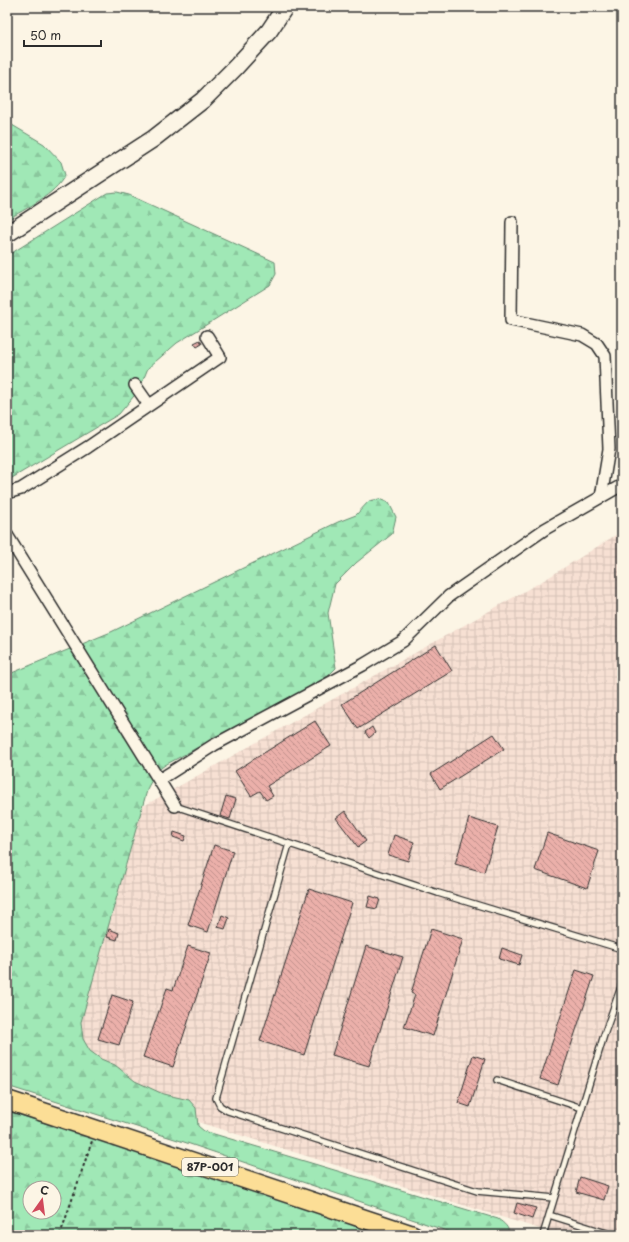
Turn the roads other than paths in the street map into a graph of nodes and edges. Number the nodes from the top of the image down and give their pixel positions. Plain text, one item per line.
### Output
1 (285, 7) edge
2 (512, 222) dead end
3 (7, 234) edge
4 (207, 336) dead end
5 (135, 385) dead end
6 (149, 405) junction
7 (622, 485) edge
8 (7, 493) edge
9 (601, 497) junction
10 (7, 535) edge
11 (159, 780) junction
12 (176, 806) joint
13 (289, 844) junction
14 (622, 948) edge
15 (622, 984) edge
16 (497, 1080) dead end
17 (7, 1100) edge
18 (582, 1108) junction
19 (554, 1198) junction
20 (549, 1215) junction
21 (413, 1235) edge
22 (543, 1235) edge
23 (612, 1235) edge

1 - 3 main road
2 - 9 street
4 - 6 street
5 - 6 street
6 - 8 street
7 - 9 street
9 - 11 street
10 - 11 street
11 - 12 street
12 - 13 lane
13 - 14 lane
13 - 19 lane
15 - 18 lane
16 - 18 lane
17 - 21 main road, 87Р-001
18 - 19 lane
19 - 20 lane
20 - 22 lane
20 - 23 lane

